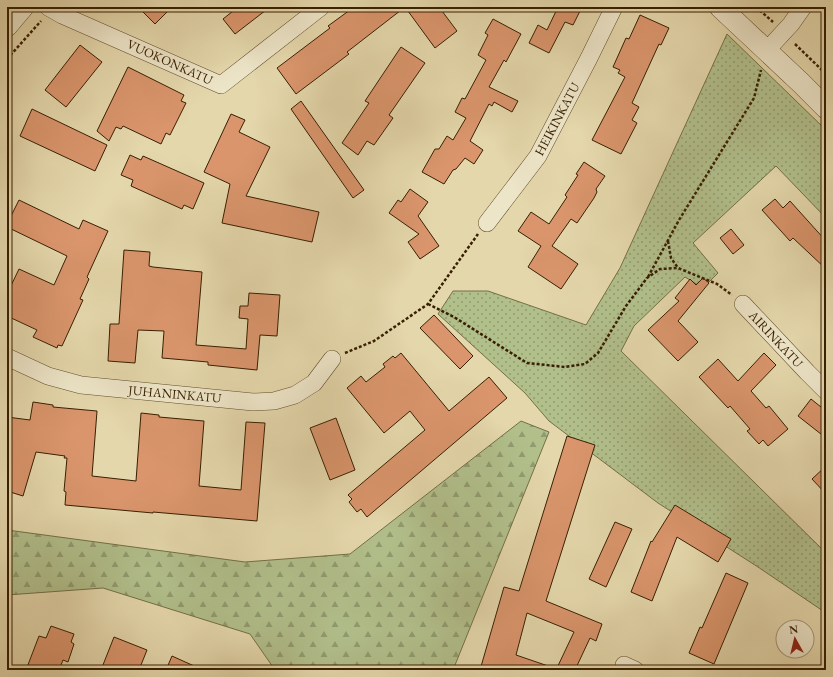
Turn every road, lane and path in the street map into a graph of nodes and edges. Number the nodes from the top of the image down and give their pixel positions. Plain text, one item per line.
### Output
1 (23, 7) edge
2 (321, 7) edge
3 (614, 7) edge
4 (720, 7) edge
5 (803, 7) edge
6 (50, 8) edge
7 (7, 26) edge
8 (767, 50) junction
9 (7, 60) edge
10 (826, 108) edge
11 (487, 223) joint
12 (668, 240) junction
13 (678, 268) junction
14 (647, 278) junction
15 (428, 304) junction
16 (743, 304) joint
17 (7, 357) edge
18 (332, 359) joint
19 (826, 391) edge

1 - 7 street
2 - 6 street, VUOKONKATU
3 - 11 street, HEIKINKATU
4 - 8 street
5 - 8 street
6 - 9 path
8 - 10 street
8 - 12 path
11 - 15 path
12 - 13 path
12 - 14 path
13 - 14 path
13 - 16 path
14 - 15 path
15 - 18 path
16 - 19 street, AIRINKATU
17 - 18 street, JUHANINKATU

